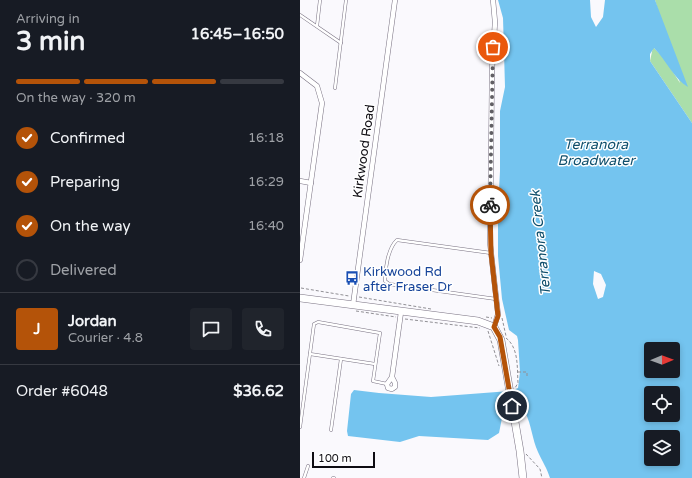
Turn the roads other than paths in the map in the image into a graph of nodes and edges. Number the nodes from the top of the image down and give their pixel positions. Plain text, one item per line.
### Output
1 (320, 0) edge
2 (346, 0) edge
3 (395, 0) edge
4 (493, 0) edge
5 (300, 15) edge
6 (317, 26) junction
7 (341, 43) junction
8 (300, 73) edge
9 (335, 88) dead end
10 (300, 181) edge
11 (311, 183) junction
12 (302, 234) edge
13 (491, 253) junction
14 (300, 260) edge
15 (300, 298) edge
16 (496, 299) junction
17 (353, 308) junction
18 (400, 315) junction
19 (494, 327) junction
20 (310, 354) junction
21 (341, 359) junction
22 (375, 364) junction
23 (392, 378) junction
24 (386, 384) junction
25 (300, 427) edge
26 (331, 430) dead end
27 (308, 466) dead end
28 (524, 477) edge
29 (304, 478) edge

1 - 6 lane
2 - 7 lane
3 - 17 street, Kirkwood Road
4 - 13 street
5 - 6 lane
6 - 7 lane
7 - 9 lane
8 - 11 street
10 - 11 street
11 - 12 street
12 - 14 street
13 - 16 street
13 - 16 lane
15 - 17 street
16 - 19 street
17 - 18 street
18 - 19 street
18 - 23 street
19 - 28 street
20 - 21 lane
20 - 22 lane
20 - 25 lane
21 - 22 lane
21 - 26 lane
22 - 24 lane
23 - 24 street
23 - 24 street
27 - 29 lane

